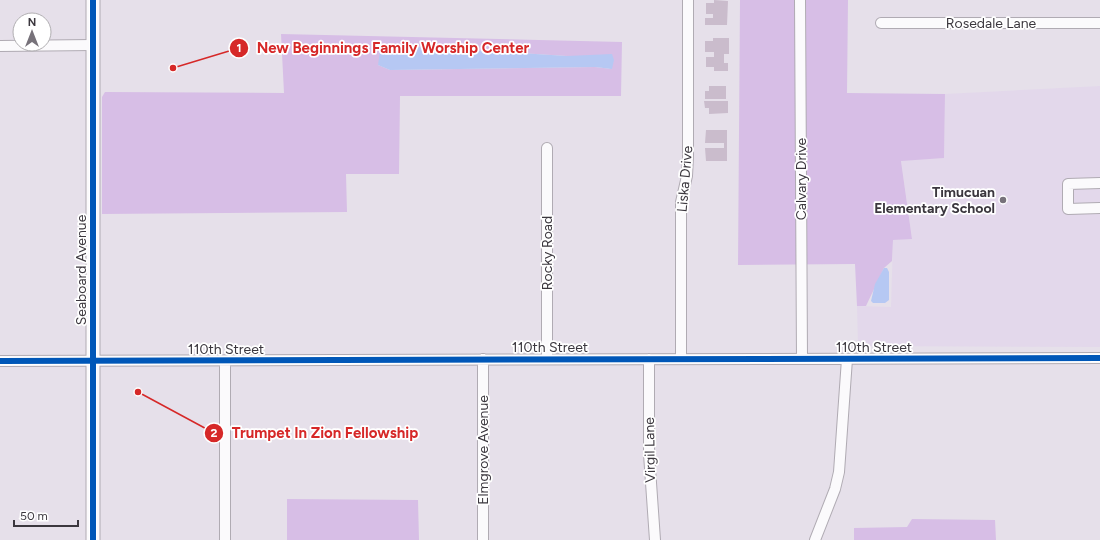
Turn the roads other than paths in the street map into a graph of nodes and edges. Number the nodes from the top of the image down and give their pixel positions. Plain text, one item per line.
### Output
1 (92, 0) edge
2 (688, 0) edge
3 (800, 0) edge
4 (881, 23) dead end
5 (1100, 23) edge
6 (93, 45) junction
7 (0, 46) edge
8 (547, 148) dead end
9 (1100, 183) edge
10 (1100, 208) edge
11 (1100, 358) edge
12 (547, 359) junction
13 (649, 359) junction
14 (681, 359) junction
15 (802, 359) junction
16 (847, 359) junction
17 (483, 360) junction
18 (0, 361) edge
19 (93, 361) junction
20 (225, 361) junction
21 (93, 540) edge
22 (225, 540) edge
23 (483, 540) edge
24 (655, 540) edge
25 (815, 540) edge

1 - 6 street, Seaboard Avenue
2 - 14 street, Liska Drive
3 - 15 street, Calvary Drive
4 - 5 street, Rosedale Lane
6 - 7 street
6 - 19 street, Seaboard Avenue
8 - 12 street, Rocky Road
9 - 10 street
11 - 16 street, 110th Street
12 - 13 street, 110th Street
12 - 17 street, 110th Street
13 - 14 street, 110th Street
13 - 24 street, Virgil Lane
14 - 15 street, 110th Street
15 - 16 street, 110th Street
16 - 25 street
17 - 20 street, 110th Street
17 - 23 street, Elmgrove Avenue
18 - 19 street, 110th Street
19 - 20 street, 110th Street
19 - 21 street, Seaboard Avenue
20 - 22 street

